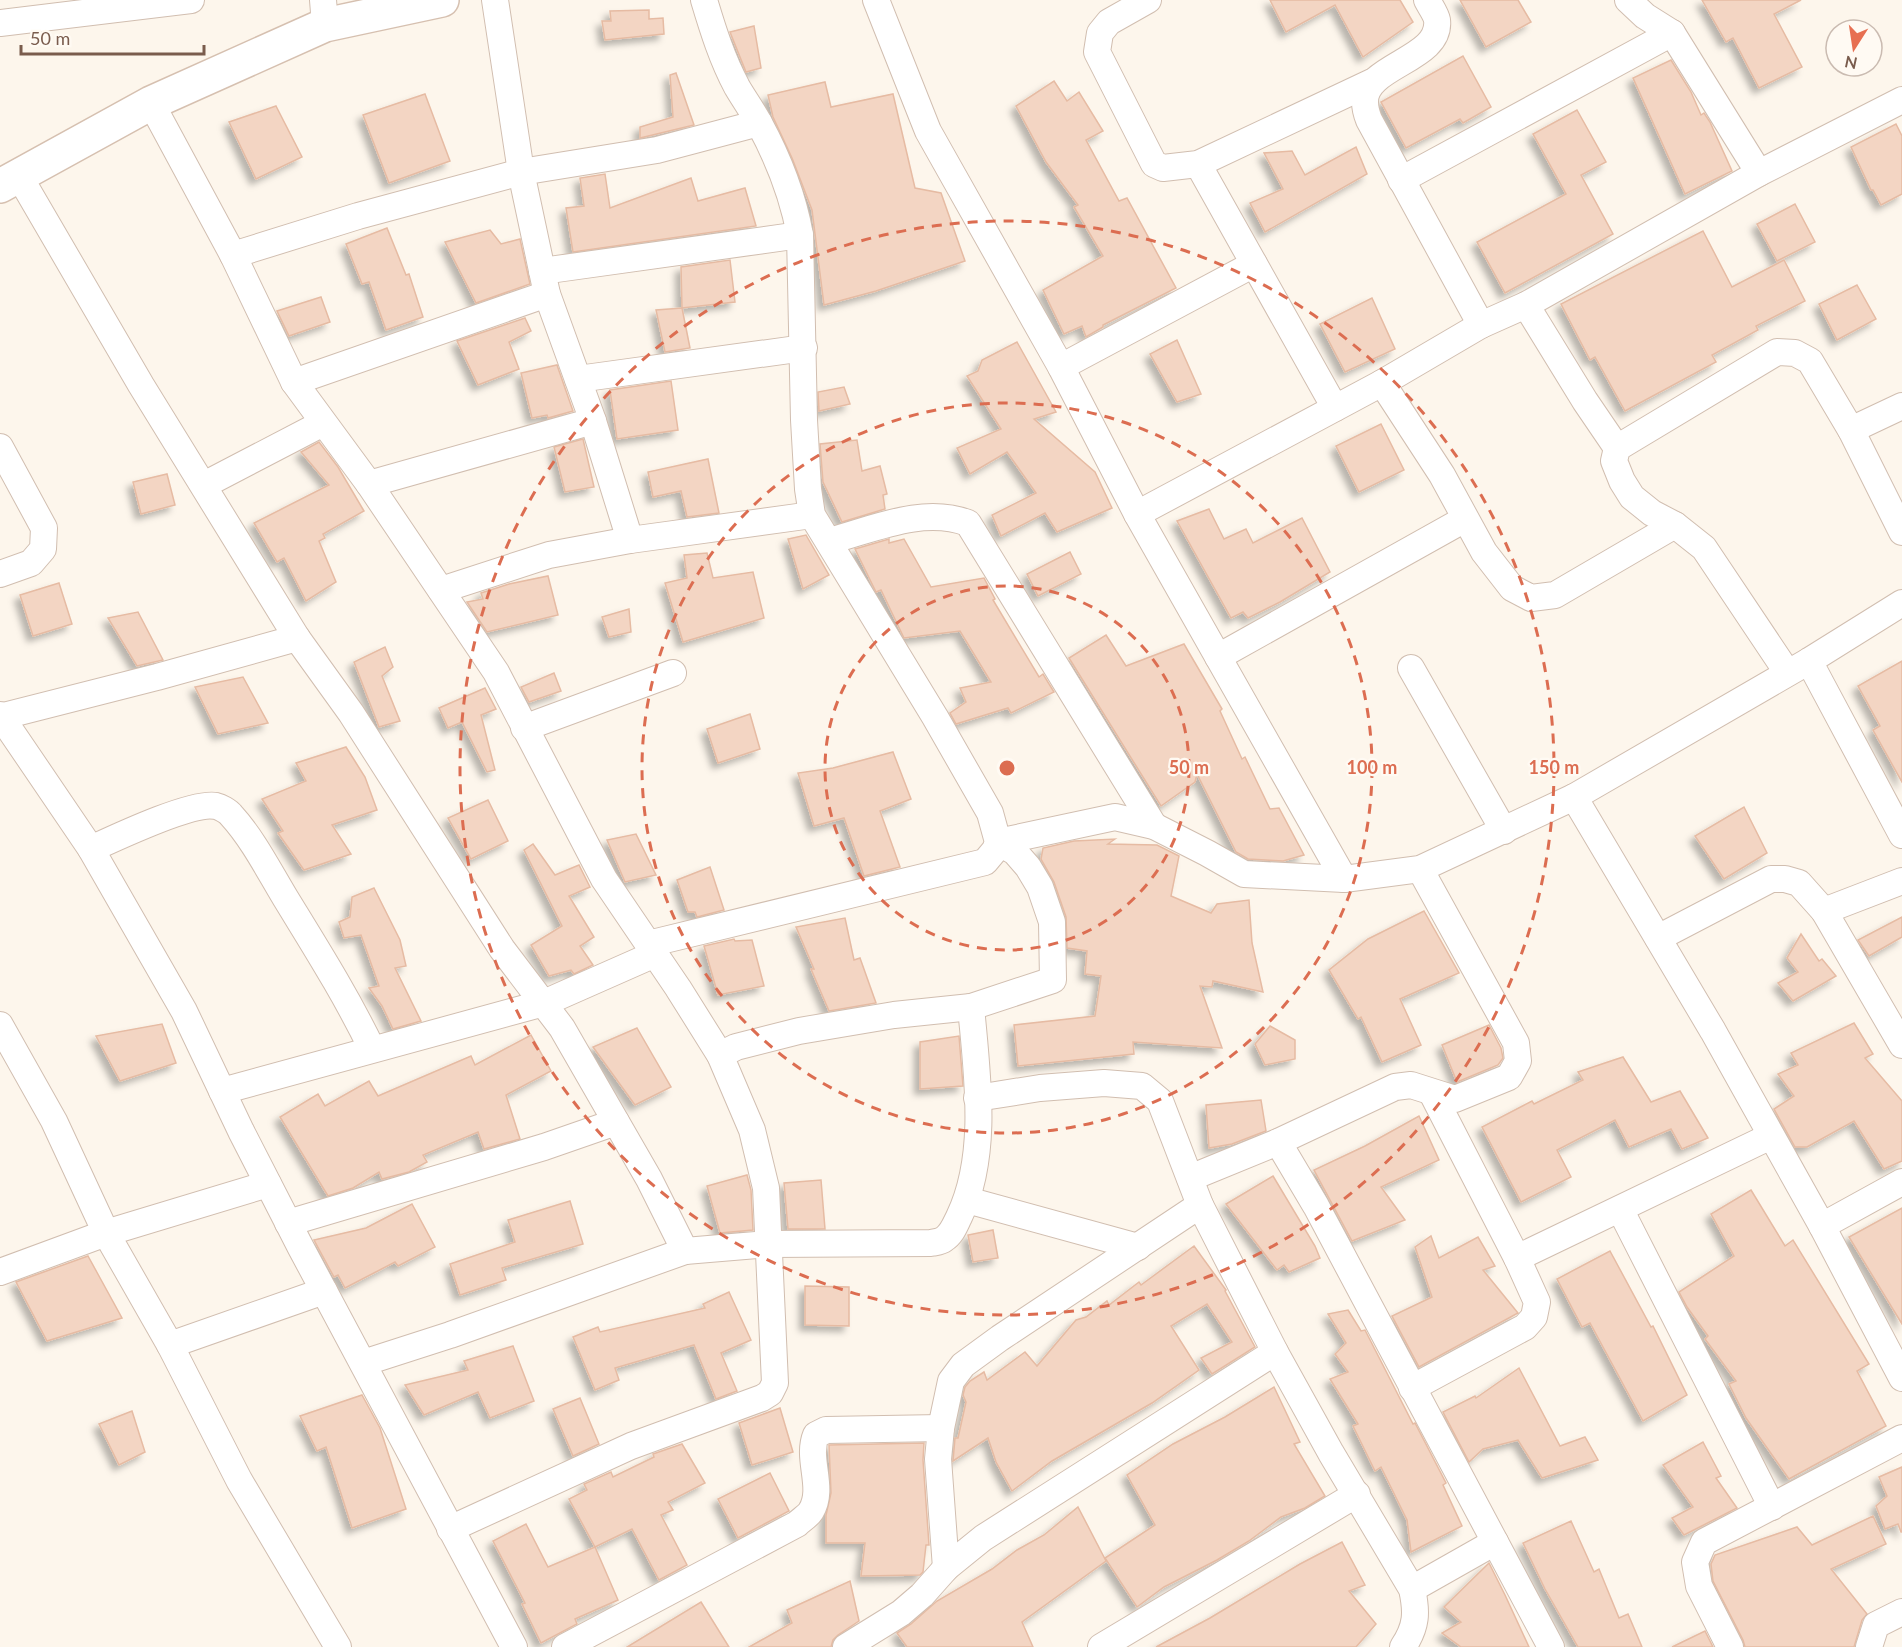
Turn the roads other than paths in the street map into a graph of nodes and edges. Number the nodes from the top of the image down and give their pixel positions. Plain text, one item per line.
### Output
1 (183, 0) edge
2 (442, 0) edge
3 (495, 0) edge
4 (704, 0) edge
5 (876, 0) edge
6 (1148, 0) edge
7 (1426, 0) edge
8 (1629, 0) edge
9 (91, 6) edge
10 (324, 12) edge
11 (0, 23) edge
12 (1672, 33) junction
13 (1372, 82) junction
14 (1902, 100) edge
15 (151, 102) junction
16 (759, 123) junction
17 (1198, 164) junction
18 (521, 172) junction
19 (1759, 173) junction
20 (9, 180) edge
21 (1401, 180) junction
22 (800, 236) junction
23 (233, 255) junction
24 (1254, 264) junction
25 (545, 283) junction
26 (1526, 305) junction
27 (1481, 325) junction
28 (804, 348) junction
29 (1061, 367) junction
30 (578, 379) junction
31 (294, 382) junction
32 (1382, 383) junction
33 (1902, 406) edge
34 (1335, 408) junction
35 (593, 421) junction
36 (323, 423) junction
37 (1851, 430) junction
38 (0, 447) edge
39 (1617, 448) junction
40 (369, 484) junction
41 (204, 485) junction
42 (1137, 514) junction
43 (812, 515) junction
44 (1465, 519) junction
45 (1675, 525) junction
46 (1902, 532) edge
47 (630, 540) junction
48 (829, 541) junction
49 (0, 574) edge
50 (441, 590) junction
51 (1902, 603) edge
52 (297, 639) junction
53 (1218, 657) junction
54 (1798, 666) junction
55 (1411, 668) dead end
56 (673, 673) dead end
57 (0, 716) edge
58 (524, 728) junction
59 (1574, 797) junction
60 (1154, 826) junction
61 (1504, 831) junction
62 (1902, 835) edge
63 (998, 842) junction
64 (91, 849) junction
65 (1420, 869) junction
66 (1344, 879) junction
67 (1902, 881) edge
68 (1824, 911) junction
69 (1658, 938) junction
70 (652, 949) junction
71 (544, 1003) junction
72 (971, 1007) junction
73 (0, 1025) edge
74 (1902, 1045) edge
75 (372, 1049) junction
76 (720, 1055) junction
77 (222, 1091) junction
78 (1432, 1093) junction
79 (977, 1098) junction
80 (616, 1122) junction
81 (1771, 1136) junction
82 (1278, 1142) junction
83 (1190, 1178) junction
84 (1902, 1182) edge
85 (268, 1185) junction
86 (967, 1200) junction
87 (1200, 1205) junction
88 (1620, 1209) junction
89 (288, 1223) junction
90 (1822, 1226) junction
91 (106, 1233) junction
92 (769, 1244) junction
93 (1138, 1247) junction
94 (685, 1251) junction
95 (1517, 1258) junction
96 (0, 1272) edge
97 (324, 1291) junction
98 (170, 1345) junction
99 (1275, 1352) junction
100 (363, 1363) junction
101 (1900, 1370) edge
102 (1412, 1388) junction
103 (941, 1428) junction
104 (1902, 1438) edge
105 (1357, 1494) junction
106 (1772, 1507) junction
107 (450, 1529) junction
108 (1495, 1542) junction
109 (946, 1568) junction
110 (1412, 1589) junction
111 (1902, 1612) edge
112 (875, 1639) edge
113 (338, 1647) edge
114 (514, 1647) edge
115 (565, 1647) edge
116 (846, 1647) edge
117 (1101, 1647) edge
118 (1403, 1647) edge
119 (1551, 1647) edge
120 (1730, 1647) edge
121 (1869, 1647) edge

1 - 9 street
2 - 10 street
3 - 18 street
4 - 16 street
5 - 29 street
6 - 17 street
7 - 13 street
8 - 12 street
9 - 11 street
10 - 15 street
12 - 19 street
12 - 21 street
13 - 17 street
13 - 21 street
14 - 19 street
15 - 20 street
15 - 23 street
16 - 18 street
16 - 22 street
17 - 24 street
18 - 23 street
18 - 25 street
19 - 26 street
20 - 41 street
21 - 27 street
22 - 25 street
22 - 28 street
23 - 31 street
24 - 29 street
24 - 34 street
25 - 30 street
25 - 31 street
26 - 27 street
26 - 39 street
27 - 32 street
28 - 30 street
28 - 43 street
29 - 42 street
30 - 35 street
31 - 36 street
32 - 34 street
32 - 44 street
33 - 37 street
34 - 42 street
35 - 40 street
35 - 47 street
36 - 40 street
36 - 41 street
37 - 39 street
37 - 46 street
38 - 49 street
39 - 45 street
40 - 50 street
41 - 52 street
42 - 53 street
43 - 47 street
43 - 48 street
44 - 45 street
44 - 53 street
45 - 54 street
47 - 50 street
48 - 60 street
48 - 63 street
50 - 58 street
51 - 54 street
52 - 57 street
52 - 71 street
53 - 66 street
54 - 59 street
54 - 62 street
55 - 61 street
56 - 58 street
57 - 64 street
58 - 70 street
59 - 61 street
59 - 69 street
60 - 63 street
60 - 66 street
61 - 65 street
63 - 70 street
63 - 72 street
64 - 75 street
64 - 77 street
65 - 66 street
65 - 78 street
67 - 68 street
68 - 69 street
68 - 74 street
69 - 81 street
70 - 71 street
70 - 76 street
71 - 75 street
71 - 80 street
72 - 76 street
72 - 79 street
73 - 91 street
75 - 77 street
76 - 92 street
77 - 85 street
78 - 82 street
78 - 95 street
79 - 83 street
79 - 86 street
80 - 89 street
80 - 94 street
81 - 88 street
81 - 90 street
82 - 83 street
82 - 102 street
83 - 87 street
84 - 90 street
85 - 89 street
85 - 91 street
86 - 92 street
86 - 93 street
87 - 93 street
87 - 99 street
88 - 95 street
88 - 106 street
89 - 97 street
90 - 101 street
91 - 96 street
91 - 98 street
92 - 94 street
92 - 107 street
93 - 103 street
94 - 100 street
95 - 102 street
97 - 98 street
97 - 100 street
98 - 113 street
99 - 105 street
99 - 109 street
100 - 107 street
102 - 108 street
103 - 109 street
103 - 115 street
104 - 106 street
105 - 110 street
105 - 117 street
106 - 120 street
107 - 114 street
108 - 110 street
108 - 119 street
109 - 112 street
110 - 118 street
111 - 121 street
112 - 116 street

